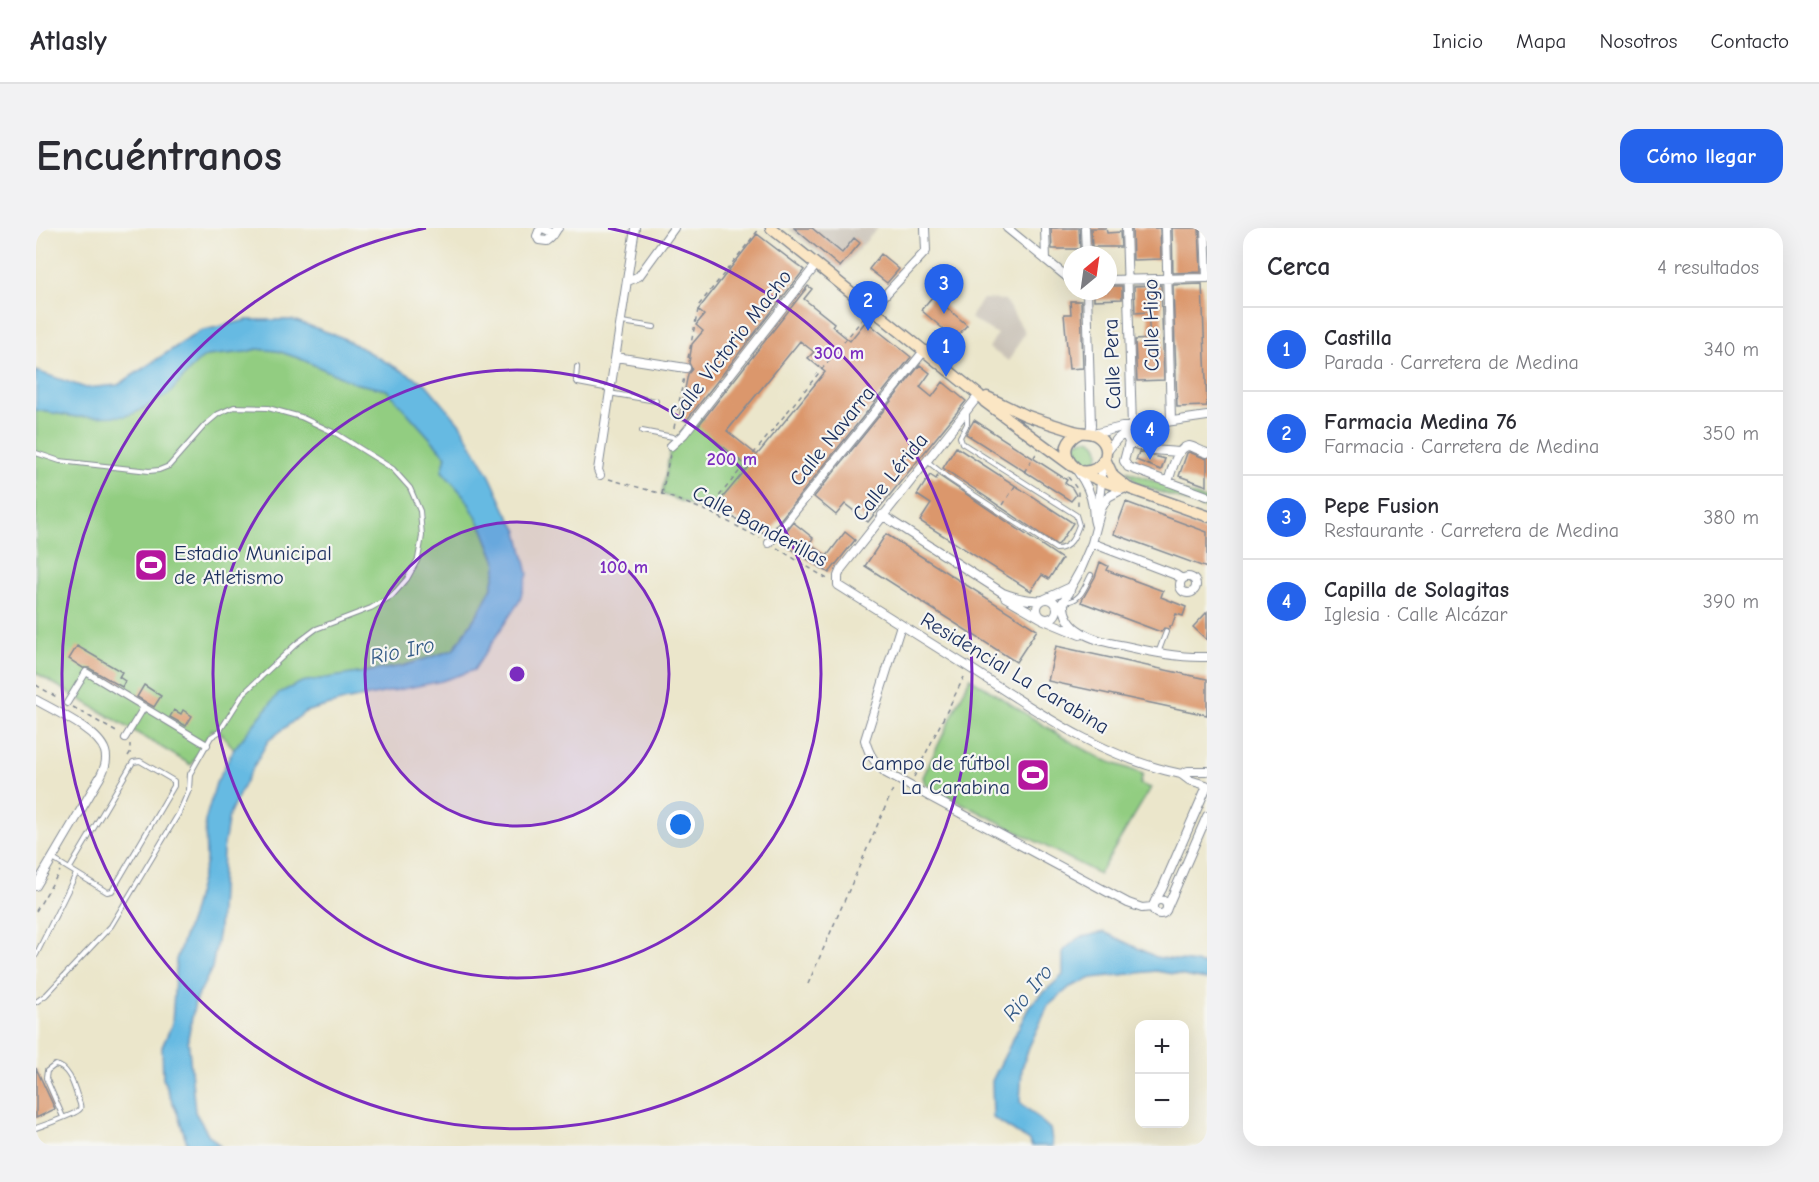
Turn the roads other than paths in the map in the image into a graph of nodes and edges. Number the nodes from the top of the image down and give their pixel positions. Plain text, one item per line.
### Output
1 (635, 228) edge
2 (674, 228) edge
3 (772, 228) edge
4 (925, 228) edge
5 (1007, 228) edge
6 (1045, 228) edge
7 (1085, 228) edge
8 (1126, 228) edge
9 (1166, 228) edge
10 (1205, 228) edge
11 (1086, 246) edge
12 (1046, 260) junction
13 (816, 265) junction
14 (1063, 274) edge
15 (1207, 277) edge
16 (1168, 279) junction
17 (1117, 280) edge
18 (1128, 280) junction
19 (628, 281) junction
20 (1087, 300) edge
21 (871, 309) junction
22 (622, 322) junction
23 (654, 327) dead end
24 (924, 351) junction
25 (616, 357) junction
26 (577, 367) dead end
27 (686, 368) road end
28 (610, 391) junction
29 (979, 394) junction
30 (656, 400) dead end
31 (966, 411) junction
32 (1207, 416) edge
33 (1171, 421) junction
34 (1132, 427) junction
35 (642, 431) dead end
36 (1088, 433) junction
37 (1125, 434) junction
38 (672, 441) joint
39 (1129, 442) junction
40 (1179, 452) junction
41 (36, 453) edge
42 (1207, 453) edge
43 (1104, 458) junction
44 (927, 460) junction
45 (1076, 468) junction
46 (600, 475) road end
47 (1101, 480) junction
48 (1168, 482) junction
49 (1125, 488) junction
50 (1207, 496) edge
51 (1101, 509) junction
52 (882, 515) junction
53 (1207, 516) edge
54 (1096, 526) junction
55 (769, 543) road end
56 (1092, 543) junction
57 (1091, 575) dead end
58 (1182, 579) dead end
59 (838, 585) joint
60 (1071, 586) junction
61 (1003, 592) junction
62 (1043, 599) junction
63 (1064, 602) junction
64 (1057, 610) junction
65 (1043, 619) junction
66 (901, 625) junction
67 (1166, 632) dead end
68 (1088, 635) junction
69 (1158, 653) junction
70 (1207, 657) edge
71 (36, 699) edge
72 (67, 703) dead end
73 (144, 707) junction
74 (125, 738) dead end
75 (207, 745) junction
76 (1207, 771) edge
77 (1181, 774) junction
78 (1207, 786) edge
79 (1207, 816) edge
80 (53, 858) junction
81 (70, 868) junction
82 (76, 874) junction
83 (36, 886) edge
84 (1154, 904) junction
85 (1167, 908) junction
86 (36, 955) edge
87 (36, 1002) edge
88 (63, 1117) junction
89 (36, 1128) edge

1 - 19 street
2 - 19 street
3 - 13 main road
4 - 21 street
5 - 12 street
6 - 12 street
7 - 11 street
8 - 18 street, Calle Pera
9 - 16 street, Calle Higo
10 - 15 street
12 - 14 street
13 - 21 main road
13 - 38 street, Calle Victorio Macho
15 - 16 street
16 - 18 street
16 - 33 street, Calle Higo
17 - 18 street
18 - 34 street, Calle Pera
19 - 22 street
20 - 36 street
21 - 24 main road
22 - 23 lane
22 - 25 street
24 - 29 main road
24 - 55 street, Calle Navarra
25 - 27 street
25 - 28 street
26 - 28 lane
28 - 30 lane
28 - 46 street
29 - 31 street, Calle Lérida
29 - 36 main road
29 - 45 main road
31 - 44 street, Calle Lérida
31 - 44 lane
32 - 33 street
33 - 34 street
34 - 36 street
34 - 37 street
35 - 38 lane
36 - 43 main road
36 - 45 main road
37 - 39 street
37 - 43 street
39 - 40 street
39 - 48 street
40 - 42 street
40 - 48 street
41 - 75 lane
43 - 45 main road
43 - 47 street
43 - 49 main road
44 - 52 street, Calle Lérida
45 - 47 main road
45 - 54 street
47 - 49 main road
47 - 51 street
48 - 50 street
49 - 51 street
49 - 53 main road
51 - 54 street
52 - 59 street, Calle Lérida
52 - 61 street
54 - 56 street
56 - 58 street
56 - 60 street
57 - 63 lane
59 - 66 street, Residencial La Carabina
60 - 62 street
60 - 63 street
61 - 62 street
61 - 65 street
62 - 64 street
62 - 65 street
63 - 64 street
63 - 68 street
64 - 65 street
65 - 68 street
66 - 77 street, Residencial La Carabina
66 - 84 street
67 - 69 lane
68 - 69 street
69 - 70 street
71 - 80 street
72 - 73 street
73 - 74 street
73 - 75 street
75 - 87 lane
76 - 77 street, Residencial La Carabina
76 - 78 street
77 - 78 street, Residencial La Carabina
78 - 84 street
79 - 85 street
80 - 81 lane
80 - 83 street
81 - 82 lane
81 - 82 lane
82 - 86 lane
84 - 85 street
84 - 85 street
88 - 88 lane
88 - 89 lane

